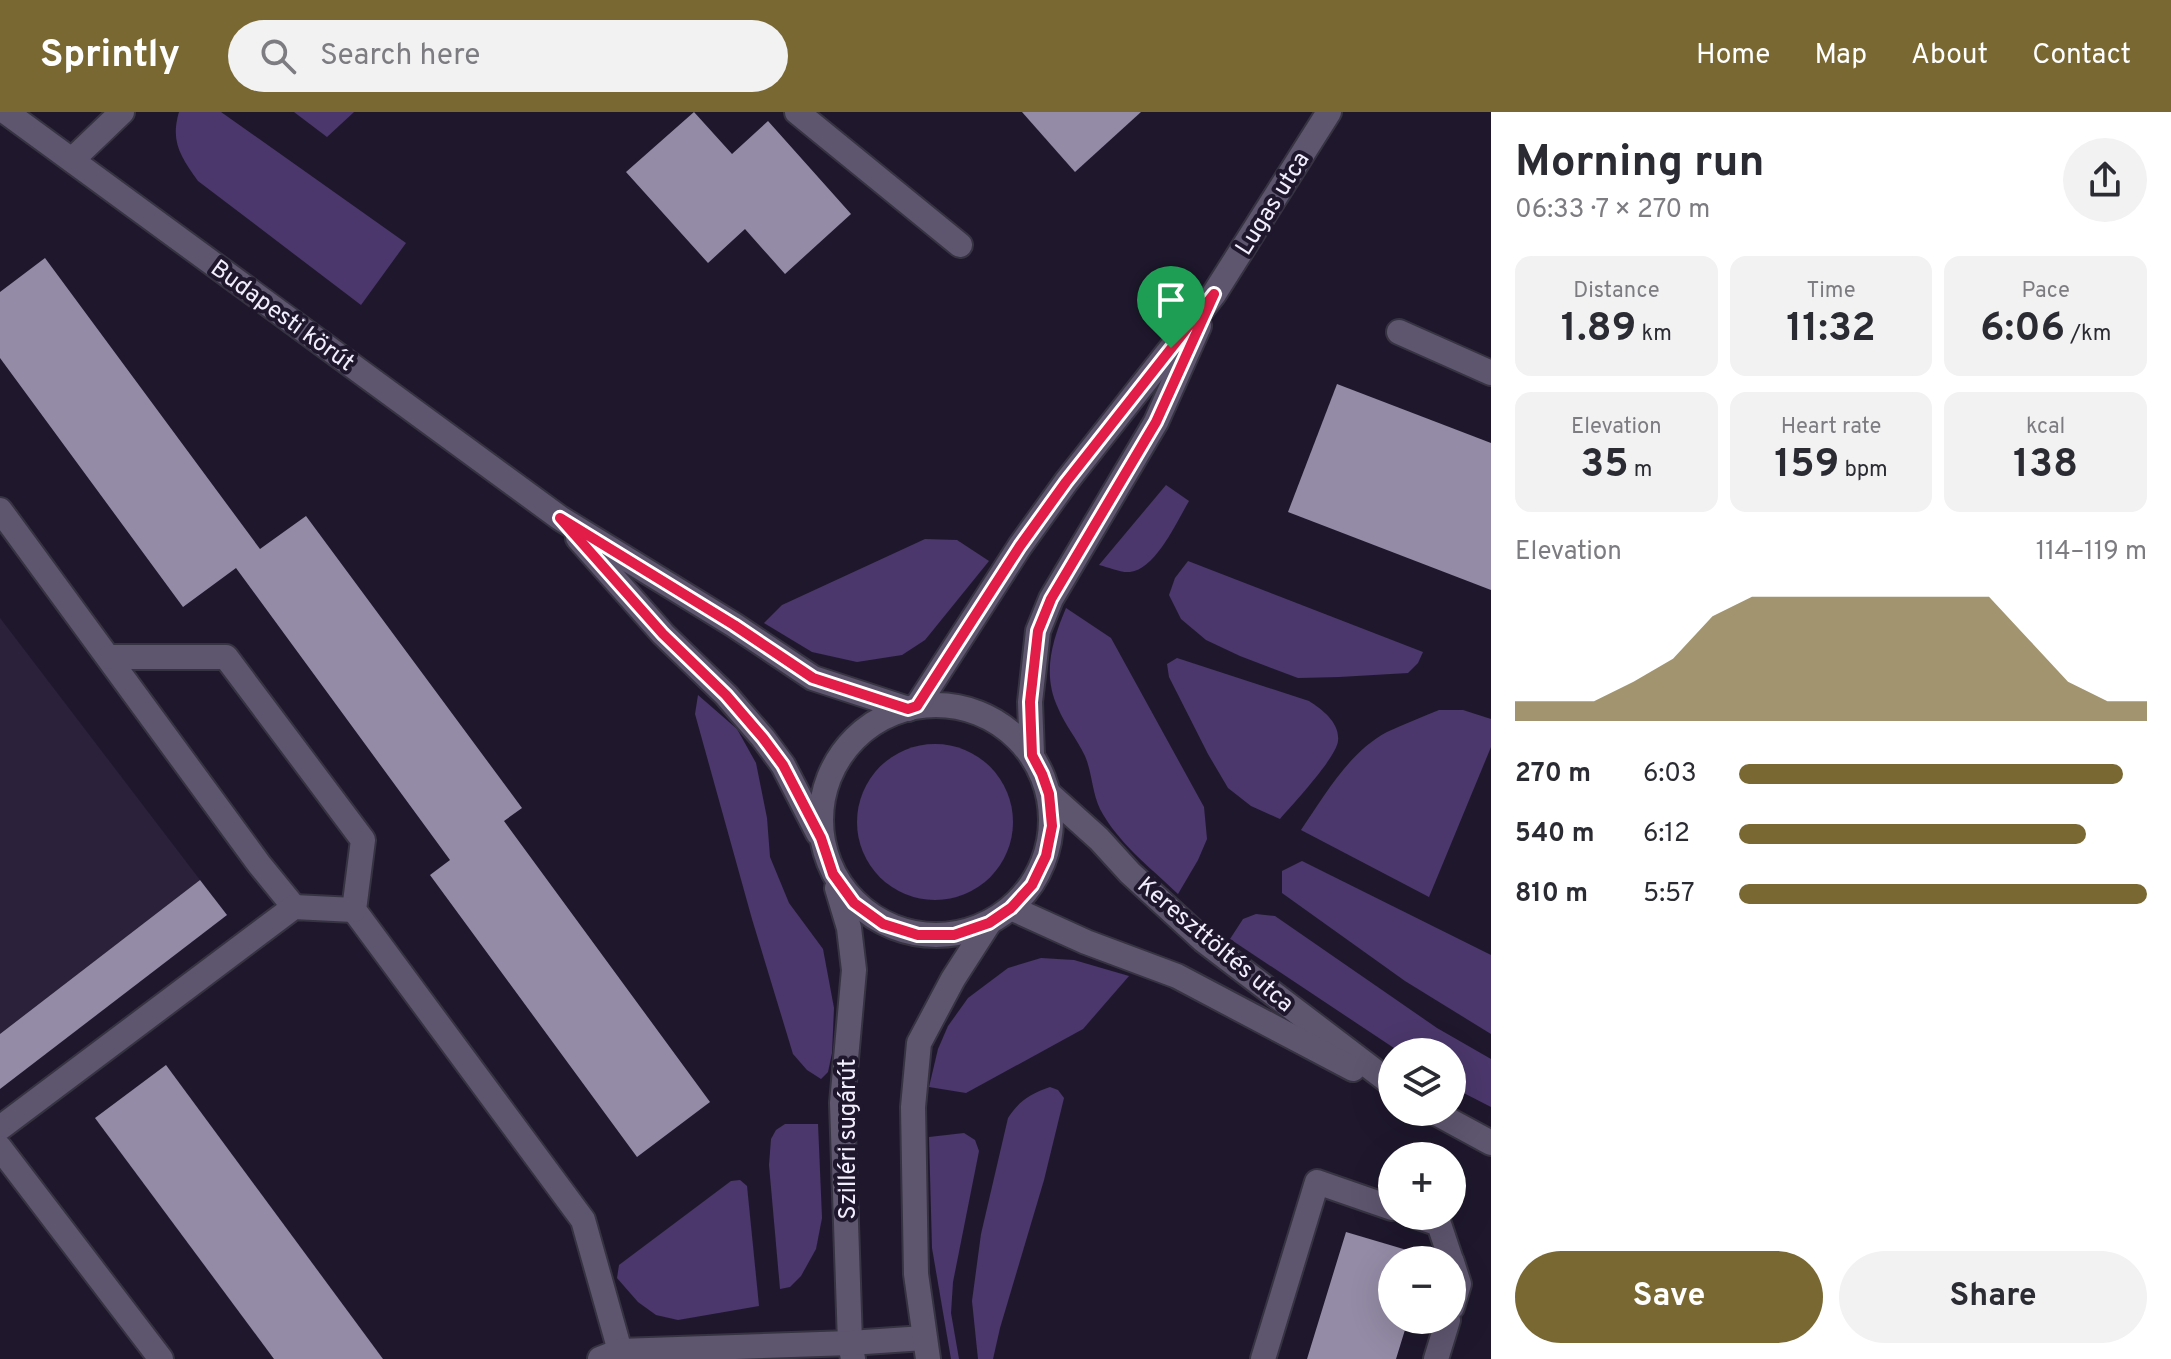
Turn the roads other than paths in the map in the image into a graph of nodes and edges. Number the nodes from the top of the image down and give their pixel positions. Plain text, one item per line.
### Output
1 (6, 112) edge
2 (122, 112) edge
3 (797, 112) edge
4 (1329, 112) edge
5 (72, 160) junction
6 (960, 245) dead end
7 (1214, 294) junction
8 (1399, 332) dead end
9 (1491, 373) edge
10 (0, 510) edge
11 (560, 518) junction
12 (110, 657) junction
13 (912, 707) junction
14 (1032, 755) junction
15 (1049, 794) junction
16 (821, 838) junction
17 (833, 874) junction
18 (294, 907) junction
19 (1011, 908) junction
20 (354, 910) junction
21 (989, 923) junction
22 (1378, 1076) edge
23 (1378, 1080) edge
24 (1460, 1126) edge
25 (0, 1128) edge
26 (1491, 1143) edge
27 (0, 1148) edge
28 (1378, 1203) edge
29 (1444, 1334) edge
30 (926, 1348) edge
31 (851, 1351) edge
32 (610, 1355) edge
33 (161, 1359) edge
34 (1263, 1359) edge
35 (1436, 1359) edge

1 - 5 street, Budapesti körút
2 - 5 street
3 - 6 street
4 - 7 street, Lugas utca
5 - 11 street, Budapesti körút
7 - 13 street, Lugas utca
7 - 14 street, Lugas utca
8 - 9 street
10 - 12 street
11 - 13 street, Budapesti körút
11 - 16 street, Budapesti körút
12 - 18 street
12 - 20 street
13 - 14 street
13 - 16 street
14 - 15 street
15 - 19 street
15 - 22 street, Kereszttöltés utca
16 - 17 street
17 - 21 street
17 - 31 street, Szilléri sugárút
18 - 20 street
18 - 25 street
19 - 21 street
19 - 23 street, Kereszttöltés utca
20 - 32 street
21 - 30 street
24 - 26 street
27 - 33 street
28 - 34 street
29 - 35 street
30 - 31 street
31 - 32 street

